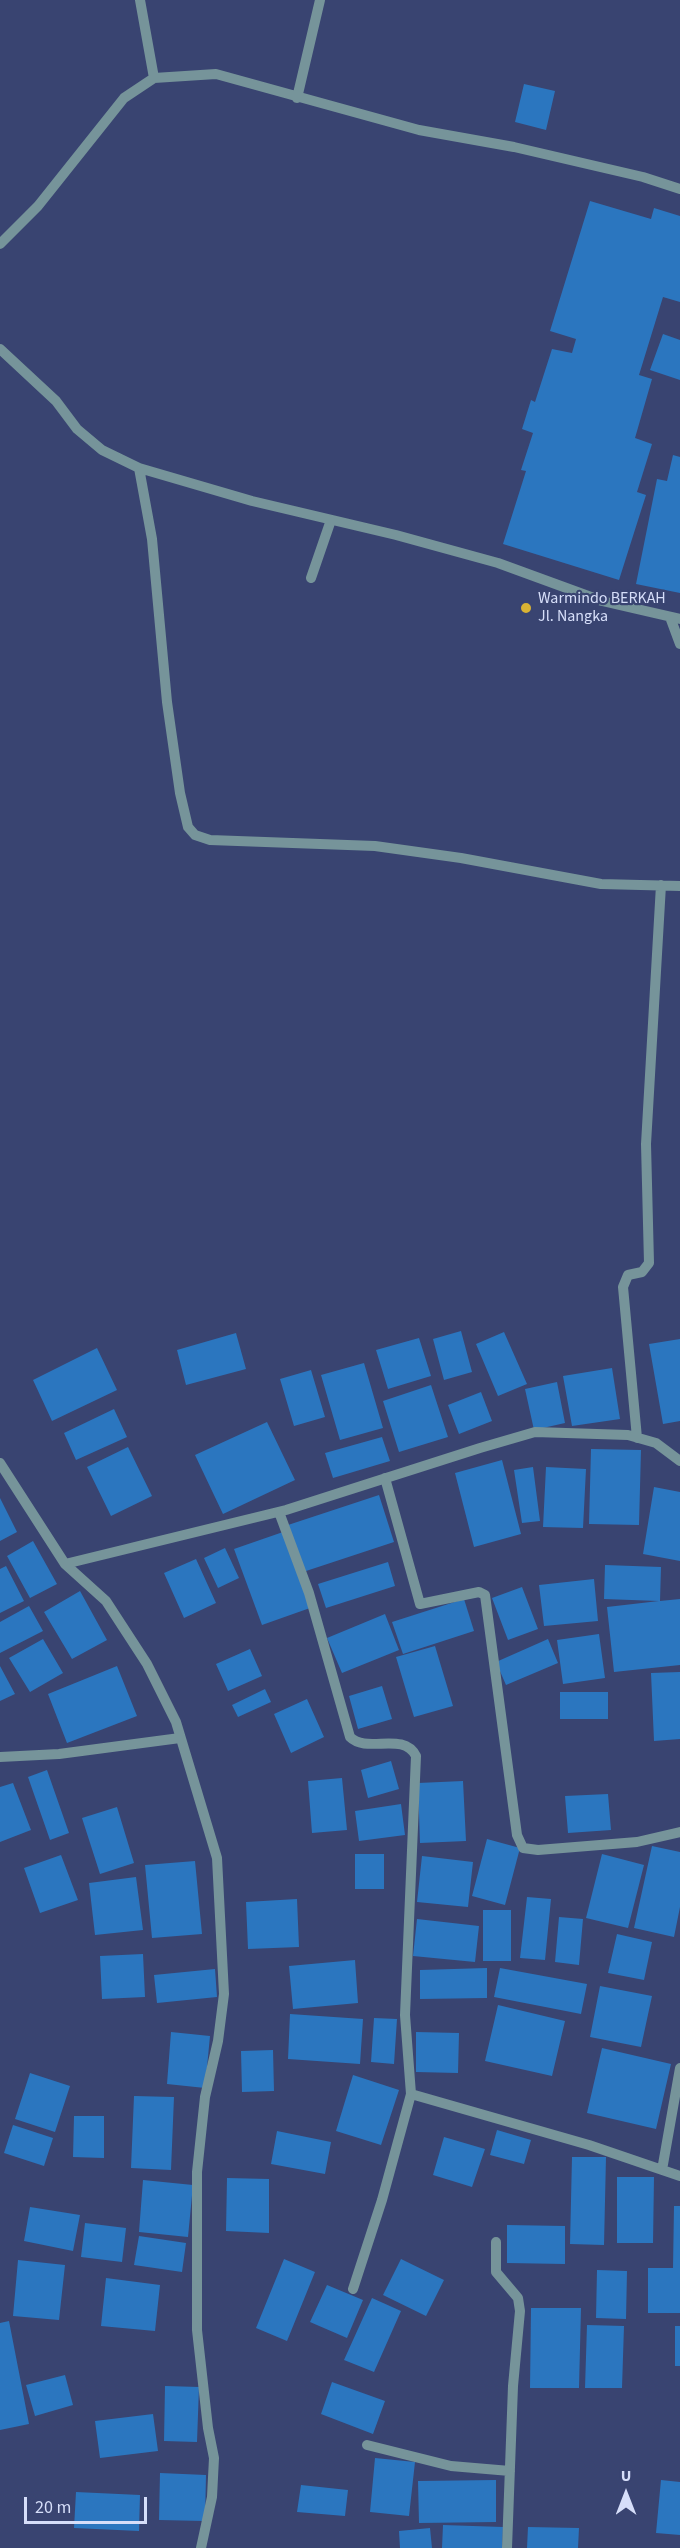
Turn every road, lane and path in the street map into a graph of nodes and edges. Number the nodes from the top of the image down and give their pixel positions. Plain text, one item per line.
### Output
1 (140, 0) edge
2 (320, 0) edge
3 (154, 78) junction
4 (297, 98) junction
5 (680, 189) edge
6 (0, 244) edge
7 (0, 350) edge
8 (139, 468) junction
9 (332, 520) junction
10 (311, 578) dead end
11 (675, 618) edge
12 (680, 644) edge
13 (661, 885) junction
14 (680, 886) edge
15 (637, 1438) junction
16 (680, 1461) edge
17 (0, 1463) edge
18 (385, 1478) junction
19 (279, 1512) junction
20 (65, 1564) junction
21 (180, 1738) junction
22 (0, 1756) edge
23 (680, 1832) edge
24 (680, 2068) edge
25 (411, 2094) junction
26 (662, 2170) junction
27 (680, 2176) edge
28 (496, 2242) dead end
29 (353, 2289) dead end
30 (367, 2445) dead end
31 (510, 2470) junction
32 (201, 2548) edge
33 (507, 2548) edge

1 - 3 street
2 - 4 street
3 - 4 street
3 - 6 street
4 - 5 street
7 - 8 street
8 - 9 street
8 - 13 street
9 - 10 street
9 - 11 street
11 - 12 street
13 - 14 street
13 - 15 street
15 - 16 street
15 - 18 street
17 - 20 street
18 - 19 street
18 - 23 street
19 - 20 street
19 - 25 street
20 - 21 street
21 - 22 street
21 - 32 street
24 - 26 street
25 - 26 street
25 - 29 street
26 - 27 street
28 - 31 street
30 - 31 street
31 - 33 street

